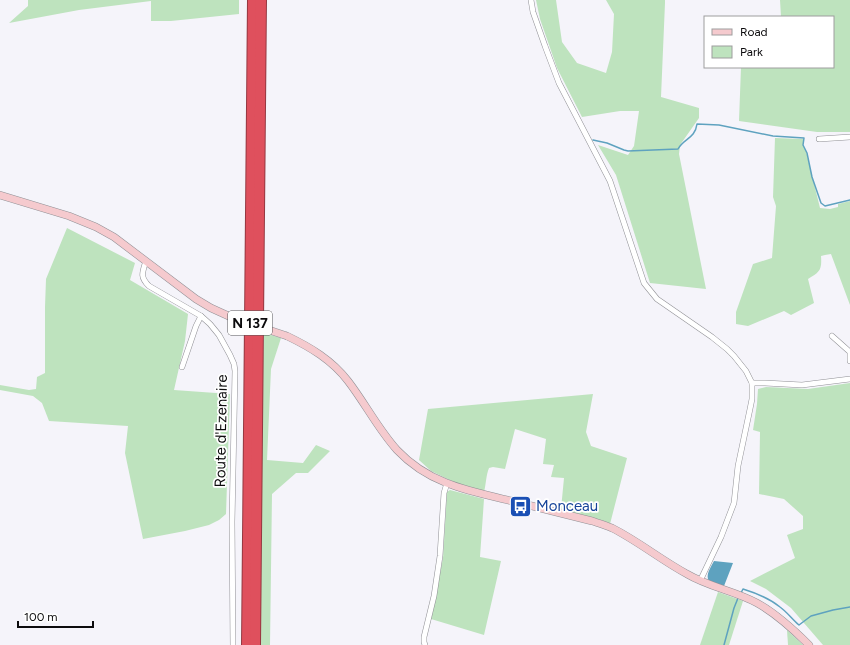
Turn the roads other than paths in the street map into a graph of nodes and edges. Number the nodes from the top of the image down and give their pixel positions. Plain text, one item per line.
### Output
1 (253, 0) edge
2 (261, 0) edge
3 (531, 0) edge
4 (850, 137) edge
5 (819, 139) dead end
6 (0, 196) edge
7 (146, 261) junction
8 (201, 316) junction
9 (832, 336) dead end
10 (850, 353) edge
11 (850, 362) edge
12 (182, 367) dead end
13 (850, 379) edge
14 (752, 383) junction
15 (447, 484) junction
16 (700, 581) junction
17 (234, 645) edge
18 (247, 645) edge
19 (255, 645) edge
20 (425, 645) edge
21 (809, 645) edge

1 - 18 highway, N 137
2 - 19 highway, N 137
3 - 14 street
4 - 5 street
6 - 7 street
7 - 8 street, Route d'Ezenaire
7 - 15 street, bridge
8 - 12 street
8 - 17 street, Route d'Ezenaire
9 - 10 street
10 - 11 street
13 - 14 street
14 - 16 street
15 - 16 street
15 - 20 street
16 - 21 street

